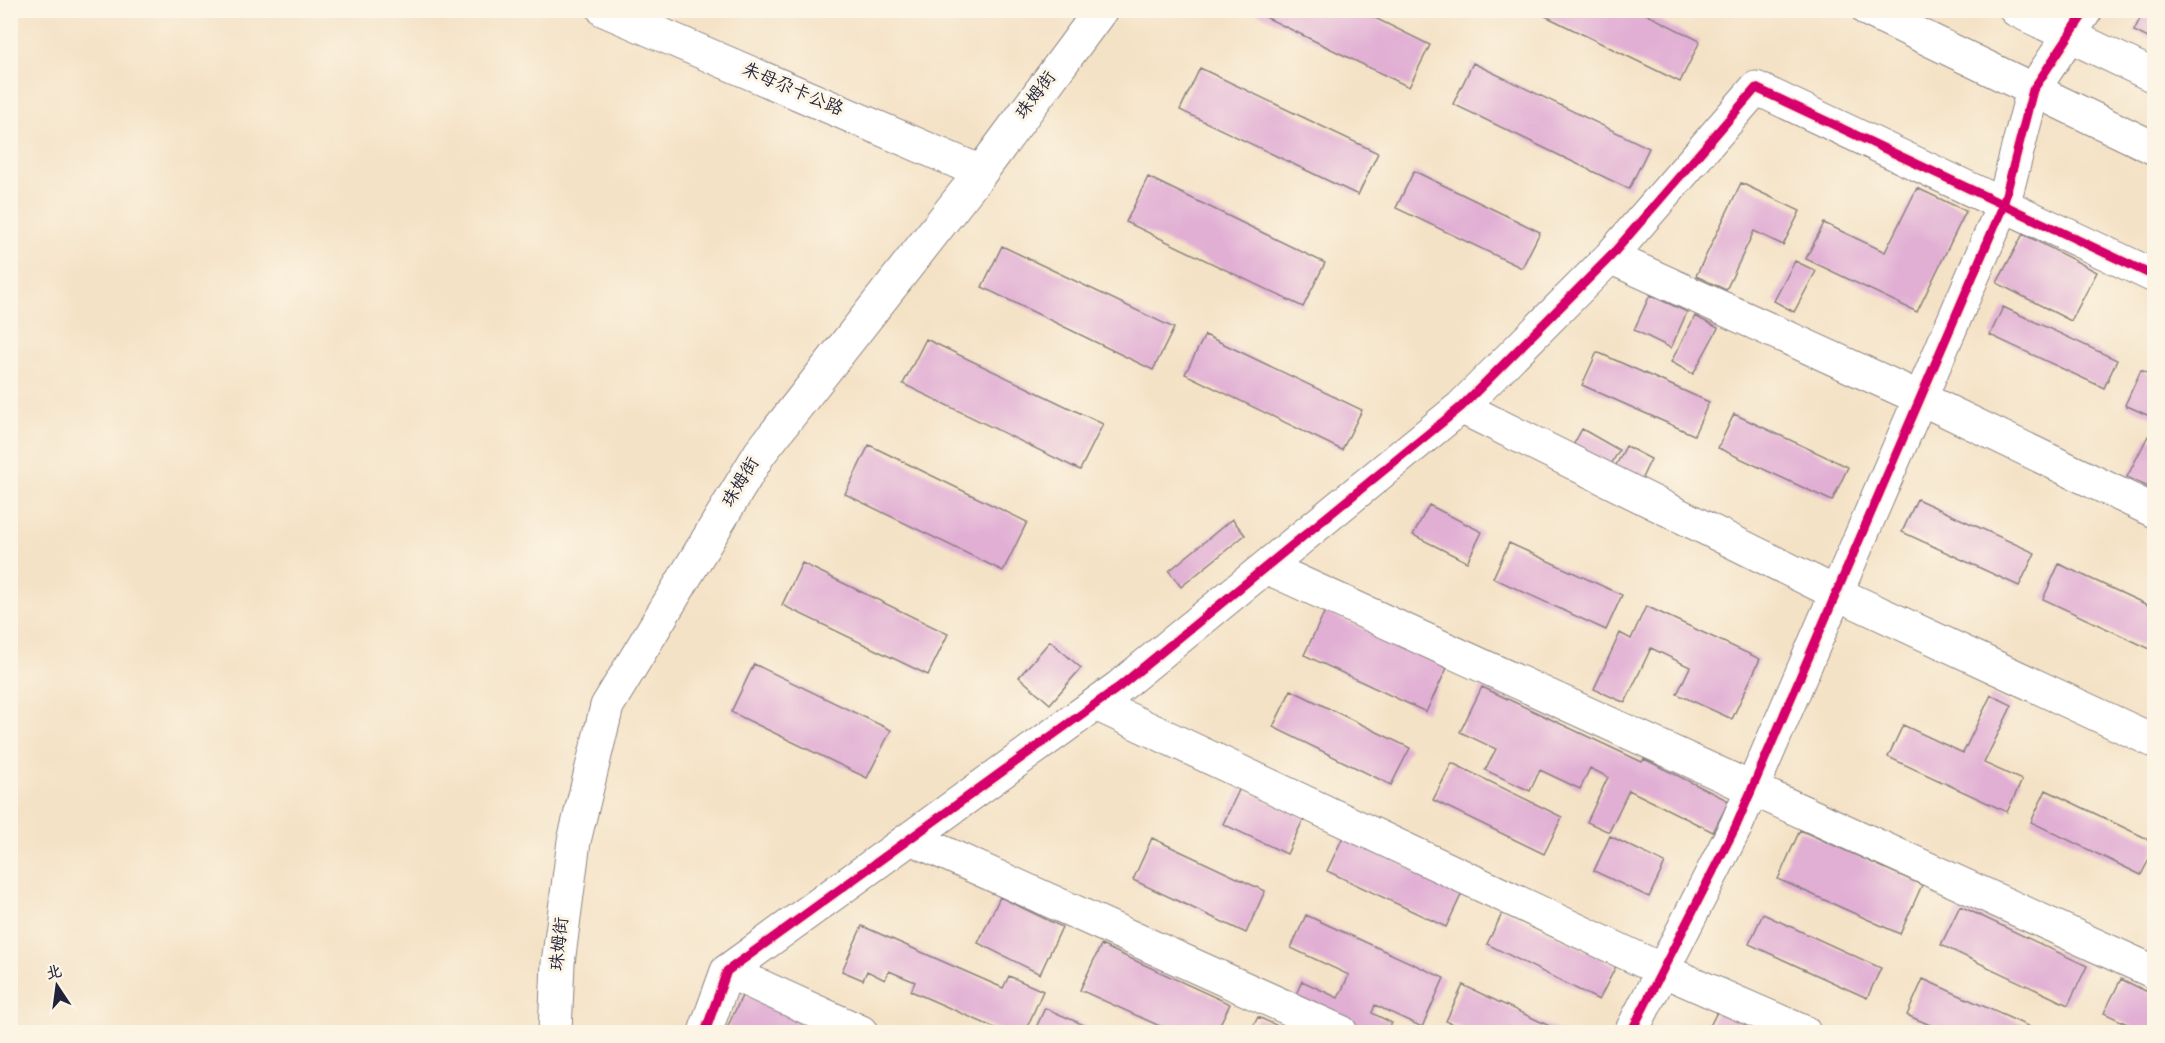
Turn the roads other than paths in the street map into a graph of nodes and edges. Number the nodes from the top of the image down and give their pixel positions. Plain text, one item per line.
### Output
1 (604, 10) edge
2 (1101, 10) edge
3 (1868, 10) edge
4 (2016, 10) edge
5 (2077, 23) edge
6 (2154, 76) edge
7 (2032, 90) junction
8 (2154, 148) edge
9 (981, 172) junction
10 (2003, 206) junction
11 (1610, 257) junction
12 (2154, 276) edge
13 (1920, 398) junction
14 (1461, 407) junction
15 (2154, 511) edge
16 (1266, 567) junction
17 (1836, 593) junction
18 (1096, 704) junction
19 (2154, 741) edge
20 (1752, 788) junction
21 (911, 838) junction
22 (1662, 970) junction
23 (726, 971) junction
24 (2154, 972) edge
25 (555, 1032) edge
26 (705, 1032) edge
27 (861, 1032) edge
28 (1341, 1032) edge
29 (1631, 1032) edge
30 (1804, 1032) edge

1 - 9 street, 朱母尕卡公路
2 - 9 street, 珠姆街
3 - 7 street
4 - 5 street
5 - 6 street
5 - 7 street
7 - 8 street
7 - 10 street
9 - 25 street, 珠姆街
10 - 11 street
10 - 12 street
10 - 13 street
11 - 13 street
11 - 14 street
13 - 15 street
13 - 17 street
14 - 16 street
14 - 17 street
16 - 18 street
16 - 20 street
17 - 19 street
17 - 20 street
18 - 21 street
18 - 22 street
20 - 22 street
20 - 24 street
21 - 23 street
21 - 28 street
22 - 29 street
22 - 30 street
23 - 26 street
23 - 27 street

